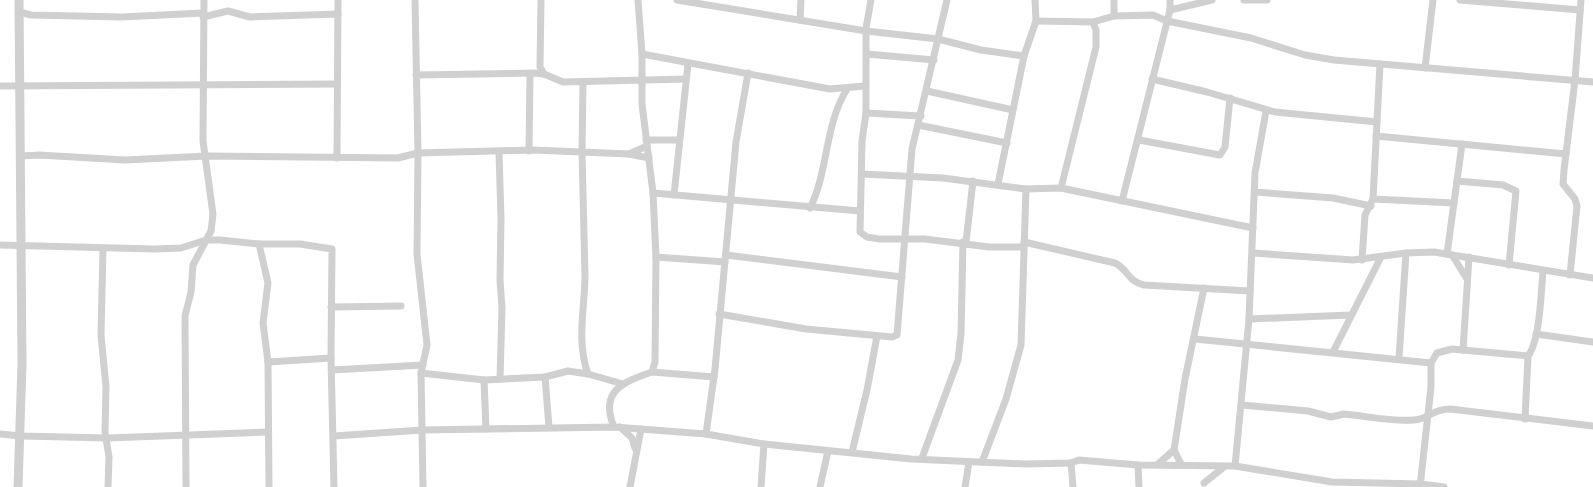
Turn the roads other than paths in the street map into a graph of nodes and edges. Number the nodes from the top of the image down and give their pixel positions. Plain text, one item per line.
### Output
1 (19, 0) edge
2 (204, 0) edge
3 (338, 0) edge
4 (415, 0) edge
5 (540, 0) edge
6 (638, 0) edge
7 (677, 0) edge
8 (801, 0) edge
9 (871, 0) edge
10 (948, 0) edge
11 (1034, 0) edge
12 (1114, 0) edge
13 (1170, 0) edge
14 (1212, 0) edge
15 (1244, 0) edge
16 (1262, 0) edge
17 (1267, 0) edge
18 (1433, 0) edge
19 (1460, 0) edge
20 (1581, 0) edge
21 (1170, 10) junction
22 (1580, 10) junction
23 (19, 12) junction
24 (338, 14) junction
25 (31, 15) junction
26 (203, 15) junction
27 (1114, 16) junction
28 (800, 20) junction
29 (1036, 20) junction
30 (1167, 21) junction
31 (1093, 22) junction
32 (20, 24) junction
33 (866, 32) junction
34 (938, 39) junction
35 (642, 54) junction
36 (867, 54) junction
37 (1024, 56) junction
38 (934, 60) junction
39 (688, 64) junction
40 (1380, 64) junction
41 (540, 67) junction
42 (1426, 68) junction
43 (748, 73) junction
44 (532, 74) junction
45 (544, 74) junction
46 (416, 75) junction
47 (686, 79) junction
48 (1152, 79) junction
49 (1575, 80) junction
50 (641, 81) junction
51 (583, 82) junction
52 (1593, 82) edge
53 (337, 84) junction
54 (203, 85) junction
55 (0, 86) edge
56 (864, 86) junction
57 (18, 87) junction
58 (848, 89) junction
59 (927, 91) junction
60 (1230, 98) junction
61 (1013, 110) junction
62 (1266, 111) junction
63 (866, 113) junction
64 (921, 116) junction
65 (1377, 122) junction
66 (918, 125) junction
67 (1376, 136) junction
68 (678, 140) junction
69 (1138, 140) junction
70 (647, 143) junction
71 (1007, 143) junction
72 (1462, 144) junction
73 (529, 151) junction
74 (499, 152) junction
75 (582, 152) junction
76 (418, 153) junction
77 (629, 154) junction
78 (1566, 154) junction
79 (20, 156) junction
80 (207, 156) junction
81 (337, 158) junction
82 (649, 158) junction
83 (862, 174) junction
84 (910, 176) junction
85 (973, 181) junction
86 (1457, 181) junction
87 (998, 184) junction
88 (1061, 188) junction
89 (1026, 189) junction
90 (1255, 192) junction
91 (653, 193) junction
92 (674, 195) junction
93 (731, 199) junction
94 (1122, 201) junction
95 (1372, 202) junction
96 (1454, 203) junction
97 (810, 208) junction
98 (860, 211) junction
99 (1253, 228) junction
100 (206, 240) junction
101 (904, 240) junction
102 (964, 242) junction
103 (22, 244) junction
104 (259, 244) junction
105 (1024, 244) junction
106 (0, 245) edge
107 (103, 249) junction
108 (1252, 253) junction
109 (1406, 253) junction
110 (1449, 254) junction
111 (656, 258) junction
112 (726, 258) junction
113 (1381, 258) junction
114 (1469, 258) junction
115 (1362, 260) junction
116 (1509, 265) junction
117 (1543, 272) junction
118 (1570, 275) junction
119 (902, 277) junction
120 (1593, 278) edge
121 (1468, 281) junction
122 (1204, 288) junction
123 (1250, 291) junction
124 (401, 306) dead end
125 (331, 307) junction
126 (719, 314) junction
127 (1351, 315) junction
128 (1249, 319) junction
129 (1536, 334) junction
130 (876, 336) junction
131 (1195, 339) junction
132 (1593, 342) edge
133 (1246, 345) junction
134 (1462, 350) junction
135 (1333, 352) junction
136 (1528, 356) junction
137 (331, 358) junction
138 (1399, 358) junction
139 (268, 362) junction
140 (655, 362) junction
141 (1431, 363) junction
142 (423, 365) junction
143 (332, 370) junction
144 (652, 372) junction
145 (664, 372) junction
146 (421, 374) junction
147 (588, 374) junction
148 (545, 377) junction
149 (609, 378) junction
150 (714, 378) junction
151 (500, 379) junction
152 (484, 380) junction
153 (623, 384) junction
154 (614, 391) junction
155 (1242, 405) junction
156 (1429, 414) junction
157 (1525, 418) junction
158 (1593, 426) edge
159 (549, 427) junction
160 (617, 427) junction
161 (486, 429) junction
162 (641, 429) junction
163 (422, 430) junction
164 (268, 432) junction
165 (0, 434) edge
166 (186, 434) junction
167 (706, 434) junction
168 (21, 436) junction
169 (334, 436) junction
170 (108, 438) junction
171 (764, 444) junction
172 (636, 448) junction
173 (1174, 450) junction
174 (828, 451) junction
175 (852, 452) junction
176 (922, 458) junction
177 (969, 462) junction
178 (982, 462) junction
179 (1071, 463) junction
180 (1158, 464) junction
181 (1181, 464) junction
182 (1138, 465) junction
183 (1204, 466) junction
184 (1235, 466) junction
185 (1224, 467) junction
186 (1204, 485) edge
187 (1360, 485) edge
188 (1420, 486) edge
189 (18, 487) edge
190 (108, 487) edge
191 (186, 487) edge
192 (269, 487) edge
193 (334, 487) edge
194 (423, 487) edge
195 (630, 487) edge
196 (761, 487) edge
197 (820, 487) edge
198 (965, 487) edge
199 (1073, 487) edge
200 (1139, 487) edge
201 (1444, 487) edge

1 - 23 street
2 - 26 street
3 - 24 street
4 - 46 street
5 - 41 street
6 - 35 street
7 - 28 street
8 - 28 street
9 - 33 street
10 - 34 street
11 - 29 street
12 - 27 street
13 - 21 street
14 - 21 street
15 - 16 street
16 - 17 street
18 - 42 street
19 - 22 street
20 - 22 street
21 - 30 street
22 - 49 street
23 - 25 street
23 - 32 street
24 - 26 street
24 - 53 street
25 - 26 street
25 - 32 street
26 - 54 street
27 - 30 street
27 - 31 street
28 - 33 street
29 - 31 street
29 - 37 street
30 - 40 street
30 - 48 street
31 - 88 street
32 - 57 street
33 - 34 street
33 - 36 street
34 - 37 street
34 - 38 street
35 - 39 street
35 - 50 street
36 - 38 street
36 - 56 street
37 - 61 street
38 - 59 street
39 - 43 street
39 - 47 street
40 - 42 street
40 - 65 street
41 - 44 street
41 - 45 street
42 - 49 street
43 - 58 street
43 - 93 street
44 - 45 street
44 - 46 street
44 - 73 street
45 - 51 street
46 - 76 street
47 - 50 street
47 - 68 street
48 - 60 street
48 - 69 street
49 - 52 street
49 - 78 street
50 - 51 street
50 - 70 street
51 - 75 street
53 - 54 street
53 - 81 street
54 - 57 street
54 - 80 street
55 - 57 street
56 - 58 street
56 - 63 street
57 - 79 street
58 - 97 street
59 - 61 street
59 - 64 street
60 - 62 street
60 - 69 street
61 - 71 street
62 - 65 street
62 - 90 street
63 - 64 street
63 - 83 street
64 - 66 street
65 - 67 street
66 - 71 street
66 - 84 street
67 - 72 street
67 - 95 street
68 - 70 street
68 - 92 street
69 - 94 street
70 - 77 street
70 - 82 street
71 - 87 street
72 - 78 street
72 - 86 street
73 - 74 street
73 - 75 street
74 - 76 street
74 - 151 street
75 - 77 street
75 - 147 street
76 - 81 street
76 - 142 street
77 - 82 street
78 - 118 street
79 - 80 street
79 - 103 street
80 - 81 street
80 - 100 street
82 - 91 street
83 - 84 street
83 - 98 street
84 - 85 street
84 - 101 street
85 - 87 street
85 - 102 street
86 - 96 street
86 - 116 street
87 - 89 street
88 - 89 street
88 - 94 street
89 - 105 street
90 - 95 street
90 - 99 street
91 - 92 street
91 - 111 street
92 - 93 street
93 - 97 street
93 - 112 street
94 - 99 street
95 - 96 street
95 - 115 street
96 - 110 street
97 - 98 street
98 - 101 street
99 - 108 street
100 - 104 street
100 - 107 street
100 - 166 street
101 - 102 street
101 - 119 street
102 - 105 street
102 - 176 street
103 - 106 street
103 - 107 street
103 - 168 street
104 - 125 street
104 - 139 street
105 - 122 street
105 - 178 street
107 - 170 street
108 - 115 street
108 - 123 street
109 - 110 street
109 - 113 street
109 - 138 street
110 - 114 street
110 - 121 street
111 - 112 street
111 - 140 street
112 - 119 street
112 - 126 street
113 - 115 street
113 - 127 street
114 - 116 street
114 - 121 street
116 - 117 street
117 - 118 street
117 - 129 street
118 - 120 street
119 - 130 street
121 - 134 street
122 - 123 street
122 - 131 street
123 - 128 street
124 - 125 street
125 - 137 street
126 - 130 street
126 - 150 street
127 - 128 street
127 - 135 street
128 - 133 street
129 - 132 street
129 - 136 street
130 - 175 street
131 - 133 street
131 - 173 street
133 - 135 street
133 - 155 street
134 - 136 street
134 - 141 street
135 - 138 street
136 - 157 street
137 - 139 street
137 - 143 street
138 - 141 street
139 - 164 street
140 - 144 street
140 - 145 street
141 - 156 street
142 - 143 street
142 - 146 street
143 - 169 street
144 - 145 street
144 - 153 street
145 - 150 street
146 - 152 street
146 - 163 street
147 - 148 street
147 - 149 street
148 - 151 street
148 - 159 street
149 - 153 street
149 - 154 street
150 - 167 street
151 - 152 street
152 - 161 street
153 - 154 street
154 - 160 street
155 - 156 street
155 - 184 street
156 - 157 street
156 - 188 street
157 - 158 street
159 - 160 street
159 - 161 street
160 - 162 street
160 - 172 street
161 - 163 street
162 - 167 street
162 - 172 street
163 - 169 street
163 - 194 street
164 - 166 street
164 - 192 street
165 - 168 street
166 - 170 street
166 - 191 street
167 - 171 street
168 - 170 street
168 - 189 street
169 - 193 street
170 - 190 street
171 - 174 street
171 - 196 street
172 - 195 street
173 - 180 street
173 - 181 street
174 - 175 street
174 - 197 street
175 - 176 street
176 - 177 street
177 - 178 street
177 - 198 street
178 - 179 street
179 - 182 street
179 - 199 street
180 - 181 street
180 - 182 street
181 - 183 street
182 - 200 street
183 - 185 street
183 - 186 street
184 - 185 street
184 - 187 street
185 - 186 street
187 - 188 street
188 - 201 street

